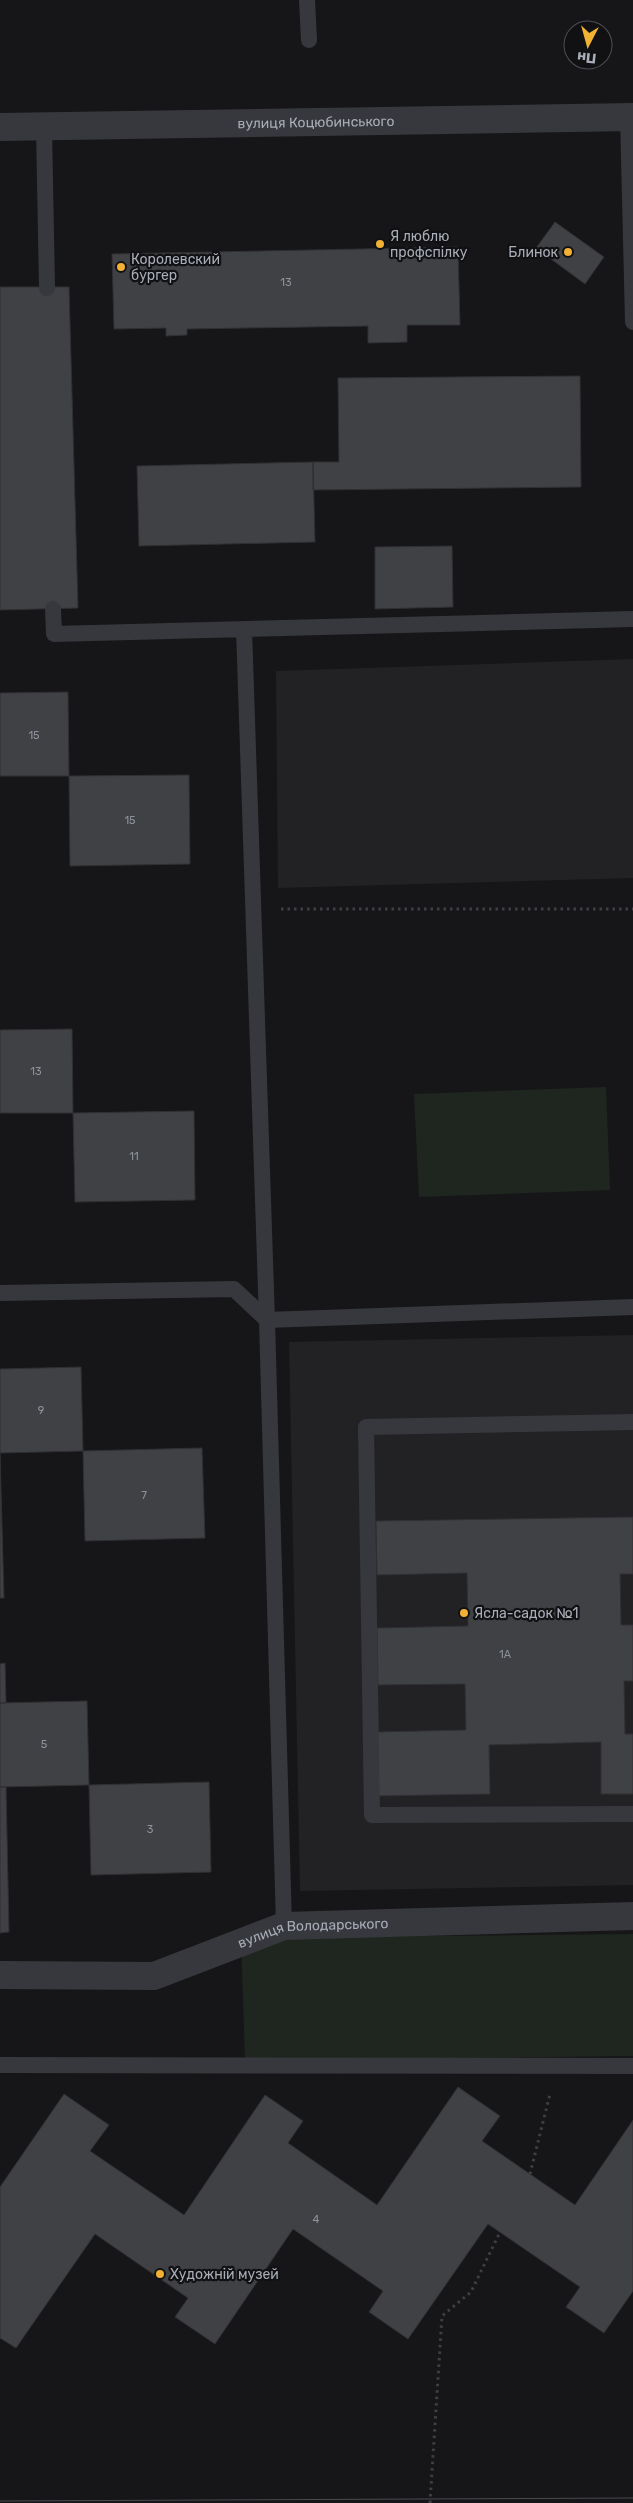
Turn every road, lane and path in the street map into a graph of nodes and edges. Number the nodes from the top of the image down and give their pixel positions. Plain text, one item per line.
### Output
1 (308, 0) edge
2 (308, 40) dead end
3 (631, 117) edge
4 (0, 127) edge
5 (44, 128) junction
6 (47, 288) dead end
7 (633, 322) edge
8 (53, 608) dead end
9 (633, 619) edge
10 (244, 629) junction
11 (254, 909) junction
12 (633, 909) edge
13 (0, 1293) edge
14 (633, 1308) edge
15 (267, 1320) junction
16 (633, 1422) edge
17 (633, 1814) edge
18 (633, 1916) edge
19 (284, 1926) junction
20 (0, 1975) edge
21 (0, 2065) edge
22 (633, 2066) edge
23 (557, 2067) junction
24 (530, 2174) dead end
25 (500, 2232) dead end
26 (430, 2503) edge

1 - 2 lane
3 - 5 street, вулиця Коцюбинського
3 - 7 lane
4 - 5 street, вулиця Коцюбинського
5 - 6 lane
8 - 10 lane
9 - 10 lane
10 - 11 lane
11 - 12 path
11 - 15 lane
13 - 15 lane
14 - 15 lane
15 - 19 lane
16 - 17 lane
18 - 19 street, вулиця Володарського
19 - 20 street, вулиця Володарського
21 - 23 lane
22 - 23 lane
23 - 24 path
25 - 26 path

